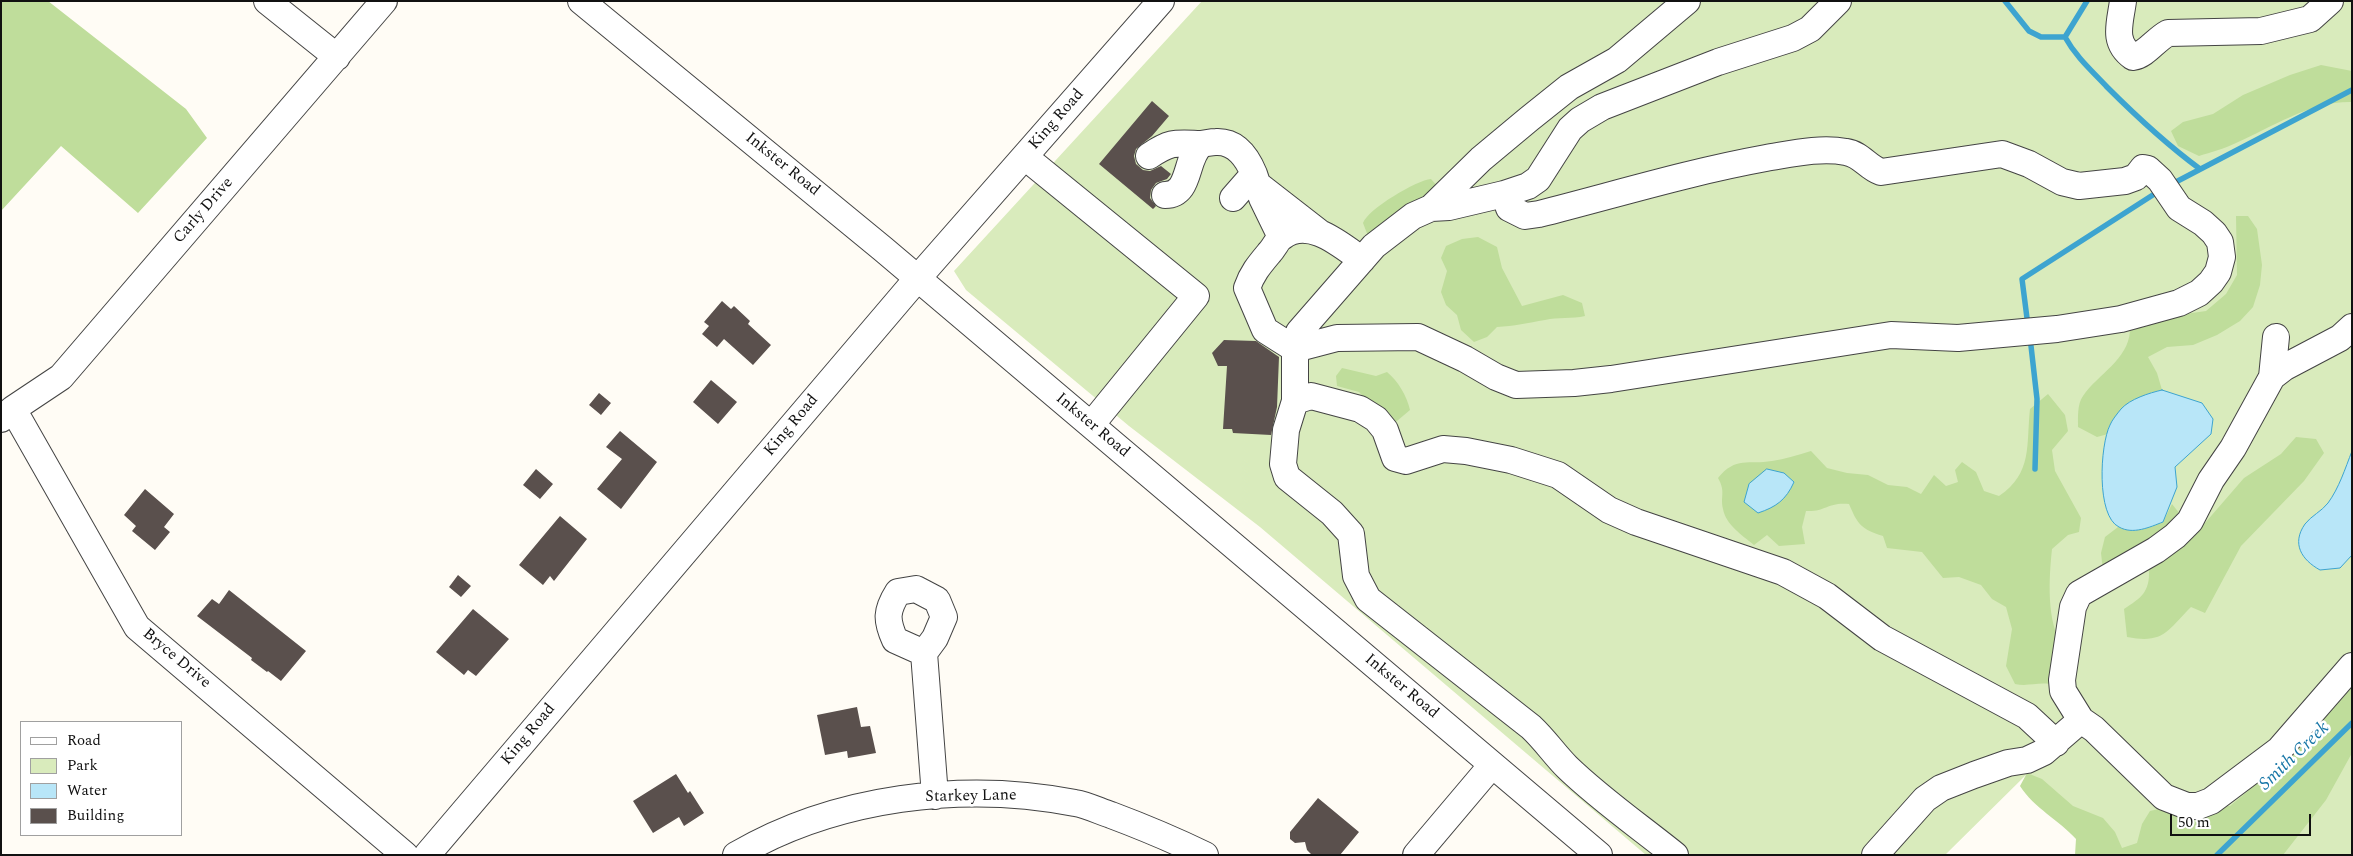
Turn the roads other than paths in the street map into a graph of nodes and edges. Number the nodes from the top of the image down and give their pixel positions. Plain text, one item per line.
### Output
1 (267, 1) edge
2 (384, 1) edge
3 (581, 1) edge
4 (1161, 1) edge
5 (1687, 1) edge
6 (1838, 1) edge
7 (2124, 1) edge
8 (2330, 1) edge
9 (337, 57) junction
10 (1202, 144) junction
11 (1149, 156) dead end
12 (1024, 157) junction
13 (1255, 179) junction
14 (1504, 194) junction
15 (1165, 195) dead end
16 (1232, 198) dead end
17 (1431, 208) junction
18 (1320, 233) junction
19 (1281, 237) junction
20 (1362, 260) junction
21 (917, 279) junction
22 (2352, 328) edge
23 (2276, 337) dead end
24 (1295, 349) junction
25 (2272, 377) junction
26 (1295, 401) junction
27 (5, 410) edge
28 (1091, 425) junction
29 (924, 653) dead end
30 (2352, 666) edge
31 (2081, 720) junction
32 (2056, 743) junction
33 (1492, 764) junction
34 (935, 796) junction
35 (405, 855) edge
36 (427, 855) edge
37 (736, 855) edge
38 (1205, 855) edge
39 (1416, 855) edge
40 (1599, 855) edge
41 (1674, 855) edge
42 (1875, 855) edge

1 - 9 street
2 - 9 street, Carly Drive
3 - 21 street, Inkster Road
4 - 12 street, King Road
5 - 17 street
6 - 14 street
7 - 8 street
9 - 27 street, Carly Drive
10 - 11 street
10 - 13 street
10 - 15 street
12 - 21 street, King Road
12 - 28 street
13 - 16 street
13 - 18 street
13 - 19 street
14 - 17 street
14 - 24 street
17 - 20 street
18 - 19 street
18 - 20 street
19 - 24 street
20 - 24 street
21 - 28 street, Inkster Road
21 - 36 street, King Road
22 - 25 street
23 - 25 street
24 - 26 street
25 - 31 street
26 - 32 street
26 - 41 street
27 - 35 street, Bryce Drive
28 - 33 street, Inkster Road
29 - 34 street
30 - 31 street
31 - 32 street
32 - 42 street
33 - 39 street
33 - 40 street, Inkster Road
34 - 37 street, Starkey Lane
34 - 38 street, Starkey Lane

